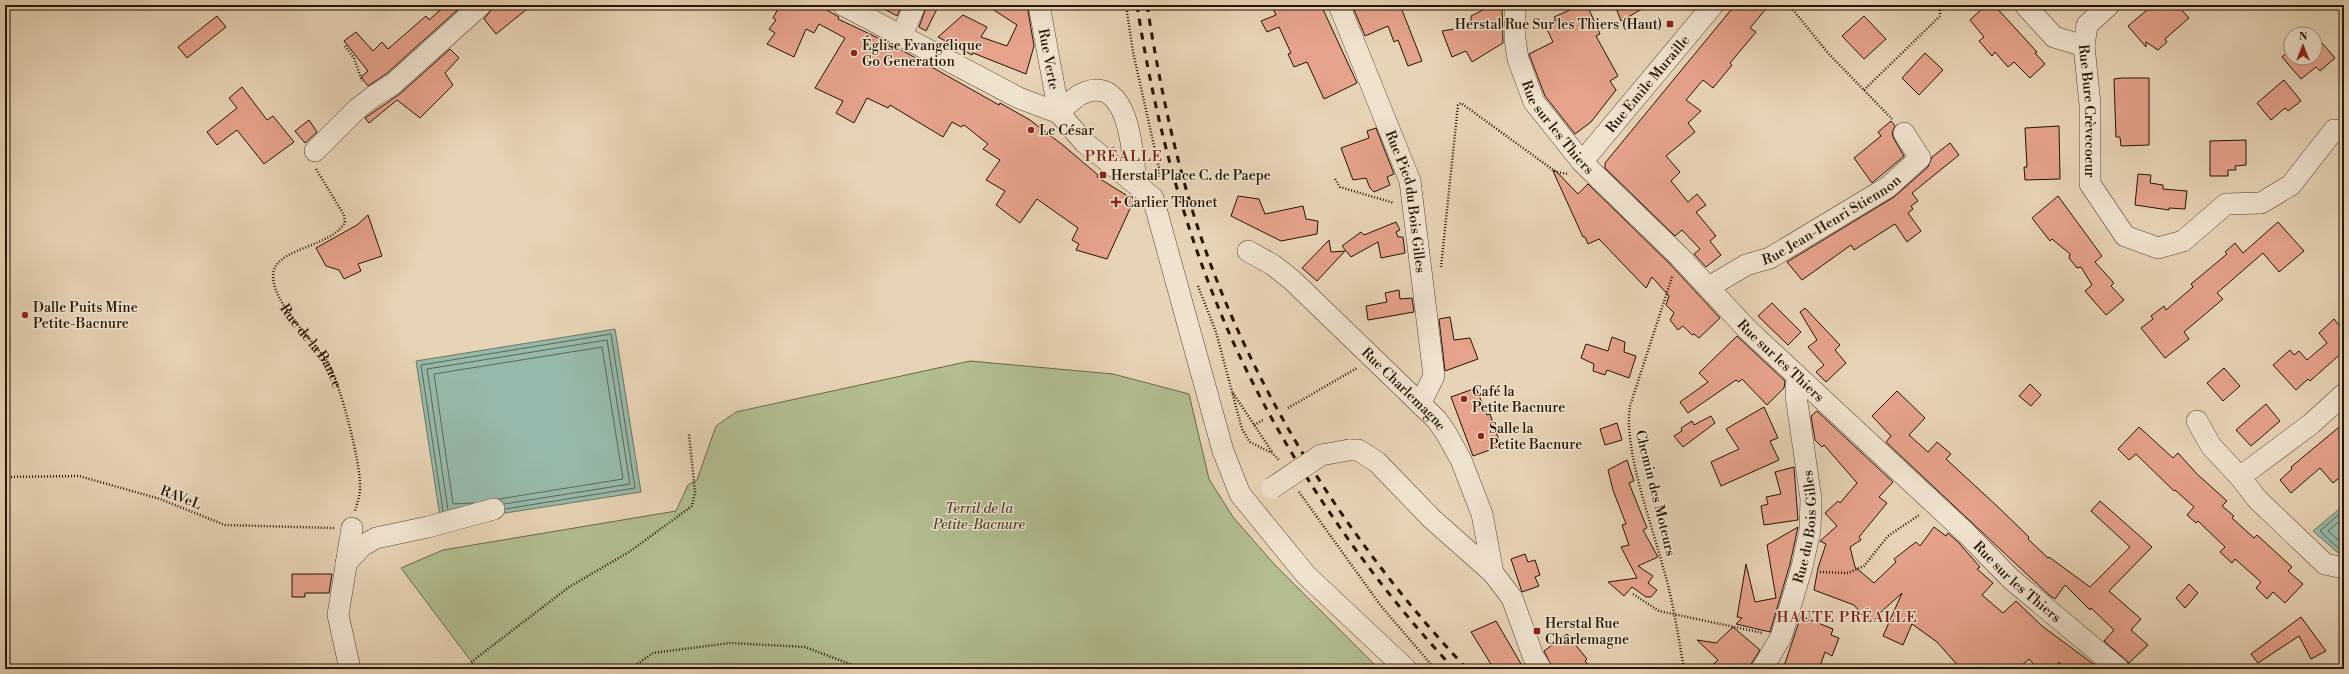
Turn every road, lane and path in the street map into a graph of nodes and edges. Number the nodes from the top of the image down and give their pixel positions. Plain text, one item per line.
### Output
1 (482, 5) edge
2 (843, 5) edge
3 (915, 5) edge
4 (1039, 5) edge
5 (1126, 5) edge
6 (1340, 5) edge
7 (1515, 5) edge
8 (1713, 5) edge
9 (1789, 5) edge
10 (1940, 5) edge
11 (2025, 5) edge
12 (2109, 5) edge
13 (902, 35) junction
14 (345, 46) dead end
15 (2084, 46) junction
16 (1052, 77) junction
17 (1864, 90) junction
18 (374, 96) junction
19 (1030, 103) junction
20 (1059, 113) junction
21 (2344, 132) edge
22 (1904, 133) joint
23 (315, 151) joint
24 (1582, 162) junction
25 (1335, 179) dead end
26 (1141, 188) junction
27 (1414, 207) junction
28 (1248, 251) dead end
29 (1679, 256) junction
30 (1440, 274) dead end
31 (1198, 285) dead end
32 (1709, 287) junction
33 (1374, 359) junction
34 (1797, 377) junction
35 (1233, 392) junction
36 (2344, 394) edge
37 (1420, 404) junction
38 (1288, 408) dead end
39 (1263, 420) dead end
40 (2197, 421) dead end
41 (1254, 425) junction
42 (689, 434) dead end
43 (1272, 453) junction
44 (1282, 462) dead end
45 (5, 477) edge
46 (2240, 477) junction
47 (1298, 491) dead end
48 (1247, 504) junction
49 (1935, 504) junction
50 (494, 509) dead end
51 (352, 528) junction
52 (346, 563) junction
53 (1802, 567) junction
54 (2344, 568) edge
55 (1493, 572) junction
56 (1634, 594) dead end
57 (1673, 614) junction
58 (1781, 637) junction
59 (350, 669) edge
60 (465, 669) edge
61 (630, 669) edge
62 (863, 669) edge
63 (1406, 669) edge
64 (1435, 669) edge
65 (1541, 669) edge
66 (1684, 669) edge
67 (1762, 669) edge
68 (2119, 669) edge

1 - 18 street
2 - 13 street
3 - 13 street
4 - 16 street, Rue Verte
5 - 26 path
6 - 27 street, Rue Pied du Bois Gilles
7 - 24 street, Rue sur les Thiers
8 - 24 street, Rue Emile Muraille
9 - 17 path
10 - 17 path
11 - 15 street
12 - 15 street, Rue Bure Crèvecoeur
13 - 19 street
14 - 18 path
15 - 21 street, Rue Bure Crèvecoeur
16 - 19 street
16 - 20 street, Rue Verte
17 - 22 path
18 - 23 street
19 - 20 street
20 - 26 street
20 - 26 street
22 - 32 street, Rue Jean-Henri Stiennon
23 - 51 path, Rue de la Bance
24 - 29 street, Rue sur les Thiers
24 - 30 path
25 - 27 path
26 - 48 street
27 - 37 street, Rue Pied du Bois Gilles
28 - 33 street, Rue Charlemagne
29 - 32 street, Rue sur les Thiers
29 - 57 path, Chemin des Moteurs
31 - 35 path
32 - 34 street, Rue sur les Thiers
33 - 37 street, Rue Charlemagne
33 - 38 path
34 - 49 street, Rue sur les Thiers
34 - 53 street, Rue du Bois Gilles
35 - 41 path
35 - 43 path
36 - 46 street
37 - 55 street, Rue Charlemagne
39 - 41 path
40 - 46 street
41 - 43 path
42 - 60 path
43 - 44 path
45 - 51 path, RAVeL
46 - 54 street
47 - 64 path
48 - 55 street, Rue Charlemagne, bridge
48 - 63 street
49 - 53 path
49 - 68 street, Rue sur les Thiers
50 - 52 street
51 - 52 street
52 - 59 street
53 - 58 street, Rue du Bois Gilles
55 - 65 street, Rue Charlemagne
56 - 57 path
57 - 58 path
57 - 66 path, Chemin des Moteurs
58 - 67 street, Rue du Bois Gilles
61 - 62 path

